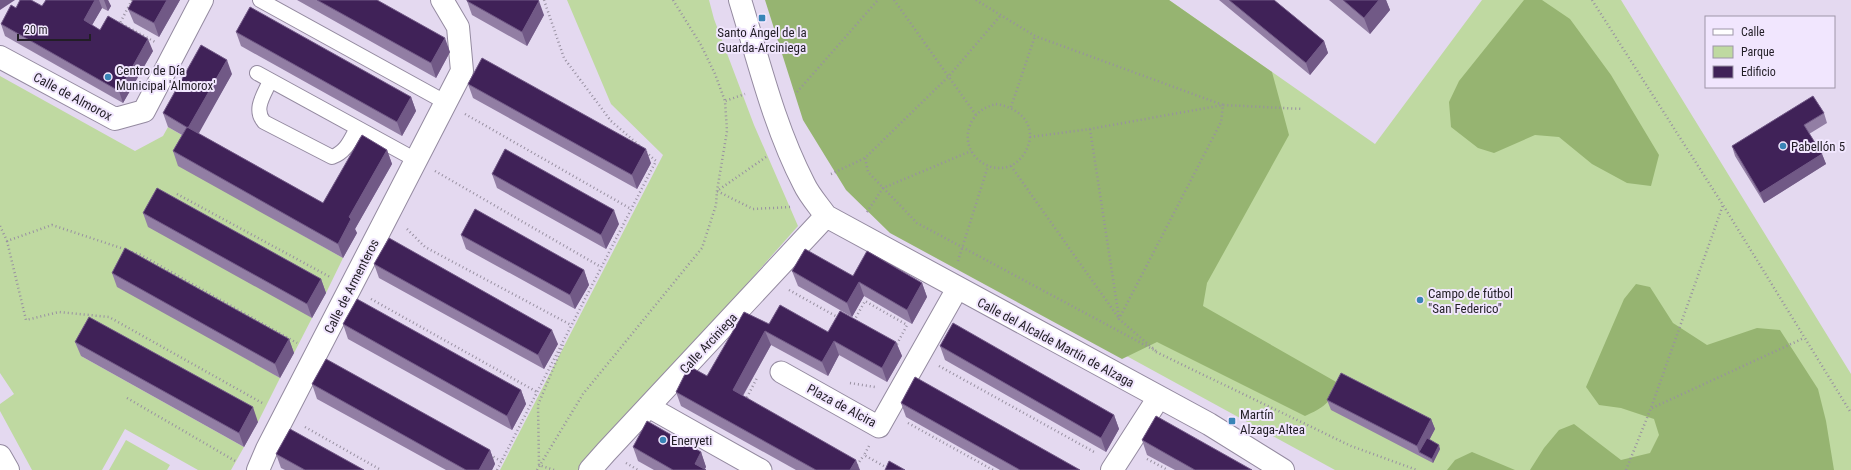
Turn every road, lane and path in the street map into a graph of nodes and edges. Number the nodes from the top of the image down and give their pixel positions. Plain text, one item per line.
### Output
1 (132, 0) edge
2 (202, 0) edge
3 (260, 0) edge
4 (442, 0) edge
5 (544, 0) edge
6 (673, 0) edge
7 (740, 0) edge
8 (878, 0) edge
9 (894, 0) edge
10 (976, 0) edge
11 (1592, 0) edge
12 (1001, 15) junction
13 (1035, 36) junction
14 (174, 52) junction
15 (0, 57) edge
16 (257, 73) dead end
17 (949, 76) junction
18 (270, 81) junction
19 (797, 92) dead end
20 (745, 94) dead end
21 (724, 101) junction
22 (445, 102) junction
23 (1223, 105) junction
24 (1011, 107) junction
25 (1304, 109) dead end
26 (976, 115) junction
27 (357, 128) junction
28 (1090, 129) junction
29 (1030, 137) junction
30 (971, 151) junction
31 (769, 155) dead end
32 (865, 158) junction
33 (416, 160) junction
34 (988, 166) junction
35 (1011, 166) junction
36 (831, 174) dead end
37 (883, 188) junction
38 (717, 191) junction
39 (1723, 204) junction
40 (792, 207) dead end
41 (631, 209) junction
42 (389, 211) junction
43 (866, 213) dead end
44 (826, 216) junction
45 (0, 226) edge
46 (7, 241) junction
47 (962, 247) junction
48 (957, 265) dead end
49 (601, 267) junction
50 (768, 279) junction
51 (957, 289) junction
52 (1119, 319) junction
53 (845, 321) edge
54 (571, 325) junction
55 (852, 325) edge
56 (1804, 338) junction
57 (1156, 352) junction
58 (316, 354) junction
59 (918, 358) junction
60 (781, 372) dead end
61 (757, 378) dead end
62 (1159, 397) junction
63 (127, 398) dead end
64 (752, 404) edge
65 (649, 407) junction
66 (1652, 408) junction
67 (1851, 413) edge
68 (285, 415) junction
69 (884, 420) junction
70 (1090, 450) edge
71 (488, 453) edge
72 (864, 455) junction
73 (0, 456) edge
74 (501, 461) junction
75 (238, 462) dead end
76 (851, 462) edge
77 (539, 465) junction
78 (883, 466) junction
79 (8, 470) edge
80 (258, 470) edge
81 (381, 470) edge
82 (497, 470) edge
83 (537, 470) edge
84 (554, 470) edge
85 (590, 470) edge
86 (761, 470) edge
87 (881, 470) edge
88 (891, 470) edge
89 (993, 470) edge
90 (1112, 470) edge
91 (1283, 470) edge
92 (1418, 470) edge
93 (1626, 470) edge

1 - 14 path
2 - 14 street, Calle de Almorox
3 - 22 lane
4 - 22 street, Calle de Armenteros
5 - 41 path
6 - 21 path
7 - 44 street
8 - 19 path
9 - 17 path
10 - 12 path
11 - 39 path
12 - 13 path
12 - 17 path
13 - 23 path
13 - 24 path
14 - 15 street, Calle de Almorox
16 - 18 lane
17 - 26 path
17 - 32 path
18 - 27 lane
18 - 27 lane
20 - 21 path
21 - 38 path
22 - 33 street, Calle de Armenteros
22 - 41 path
23 - 25 path
23 - 28 path
23 - 52 path
24 - 26 path
24 - 29 path
26 - 30 path
27 - 33 lane
28 - 29 path
28 - 52 path
29 - 35 path
30 - 34 path
30 - 37 path
31 - 38 path
32 - 36 path
32 - 37 path
33 - 42 street, Calle de Armenteros
33 - 49 path
34 - 35 path
34 - 47 path
35 - 52 path
37 - 43 path
37 - 47 path
38 - 40 path
38 - 77 path
39 - 56 path
39 - 66 path
41 - 49 path
42 - 54 path
42 - 58 street, Calle de Armenteros
44 - 50 street, Calle Arciniega
44 - 51 street, Calle del Alcalde Martín de Alzaga
45 - 46 path
46 - 58 path
46 - 68 path
47 - 48 path
47 - 57 path
49 - 54 path
50 - 53 path
50 - 65 street, Calle Arciniega
51 - 59 street, Plaza de Alcira
51 - 62 street, Calle del Alcalde Martín de Alzaga
52 - 57 path
54 - 74 path
54 - 77 path
55 - 59 path
56 - 66 path
56 - 67 path
57 - 92 path
58 - 68 street, Calle de Armenteros
59 - 69 street, Plaza de Alcira
59 - 70 path
60 - 69 street, Plaza de Alcira
61 - 64 path
62 - 90 street
62 - 91 street, Calle del Alcalde Martín de Alzaga
63 - 75 path
65 - 85 street, Calle Arciniega
65 - 86 street
66 - 93 path
68 - 80 street, Calle de Armenteros
68 - 81 path
69 - 72 path
69 - 89 path
71 - 74 path
72 - 76 path
72 - 78 path
73 - 79 street
74 - 82 path
77 - 83 path
77 - 84 path
78 - 87 path
78 - 88 path

